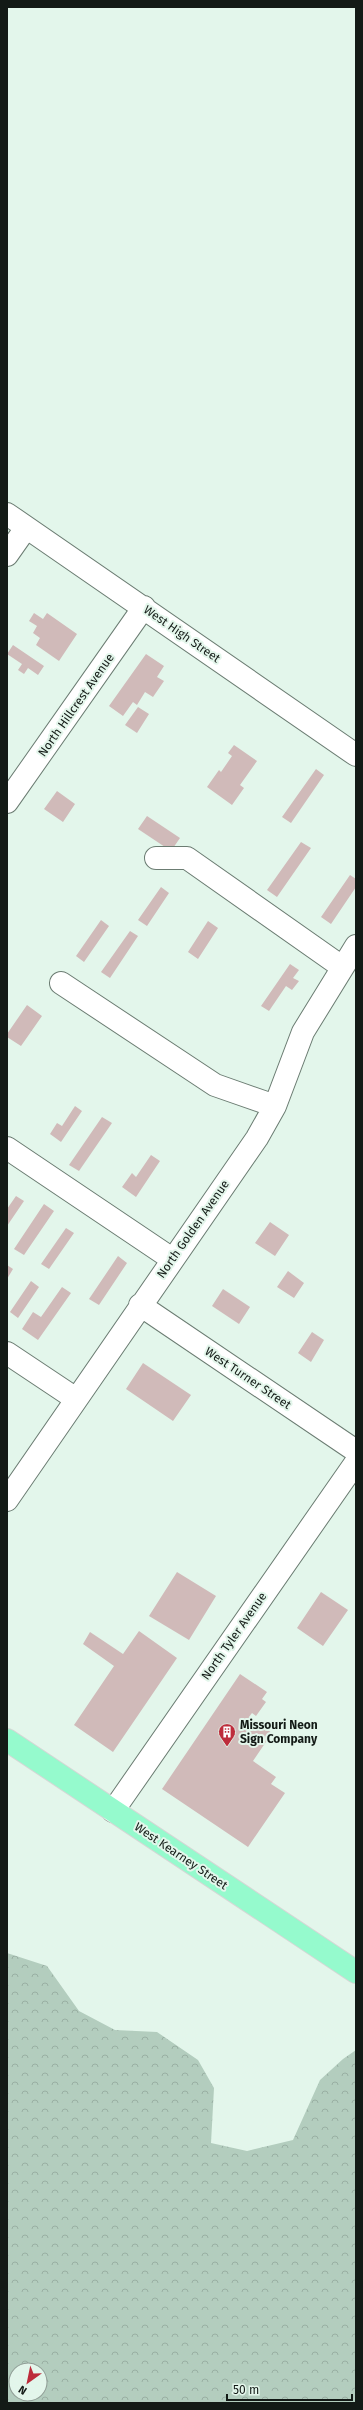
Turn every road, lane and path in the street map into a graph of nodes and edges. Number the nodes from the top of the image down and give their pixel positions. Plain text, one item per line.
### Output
1 (7, 514) edge
2 (26, 528) junction
3 (7, 555) edge
4 (144, 608) junction
5 (356, 755) edge
6 (7, 802) edge
7 (156, 858) dead end
8 (356, 946) edge
9 (342, 967) junction
10 (61, 983) dead end
11 (275, 1106) junction
12 (7, 1148) edge
13 (172, 1259) junction
14 (140, 1305) junction
15 (7, 1353) edge
16 (76, 1399) junction
17 (356, 1452) edge
18 (356, 1462) edge
19 (7, 1500) edge
20 (7, 1740) edge
21 (113, 1810) junction
22 (356, 1972) edge

1 - 2 street, West High Street
2 - 3 street
2 - 4 street, West High Street
4 - 5 street, West High Street
4 - 6 street, North Hillcrest Avenue
7 - 9 street
8 - 9 street, North Golden Avenue
9 - 11 street, North Golden Avenue
10 - 11 street
11 - 13 street, North Golden Avenue
12 - 13 street
13 - 14 street, North Golden Avenue
14 - 16 street, North Golden Avenue
14 - 17 street, West Turner Street
15 - 16 street
16 - 19 street, North Golden Avenue
18 - 21 street, North Tyler Avenue
20 - 21 main road, West Kearney Street
21 - 22 main road, West Kearney Street

